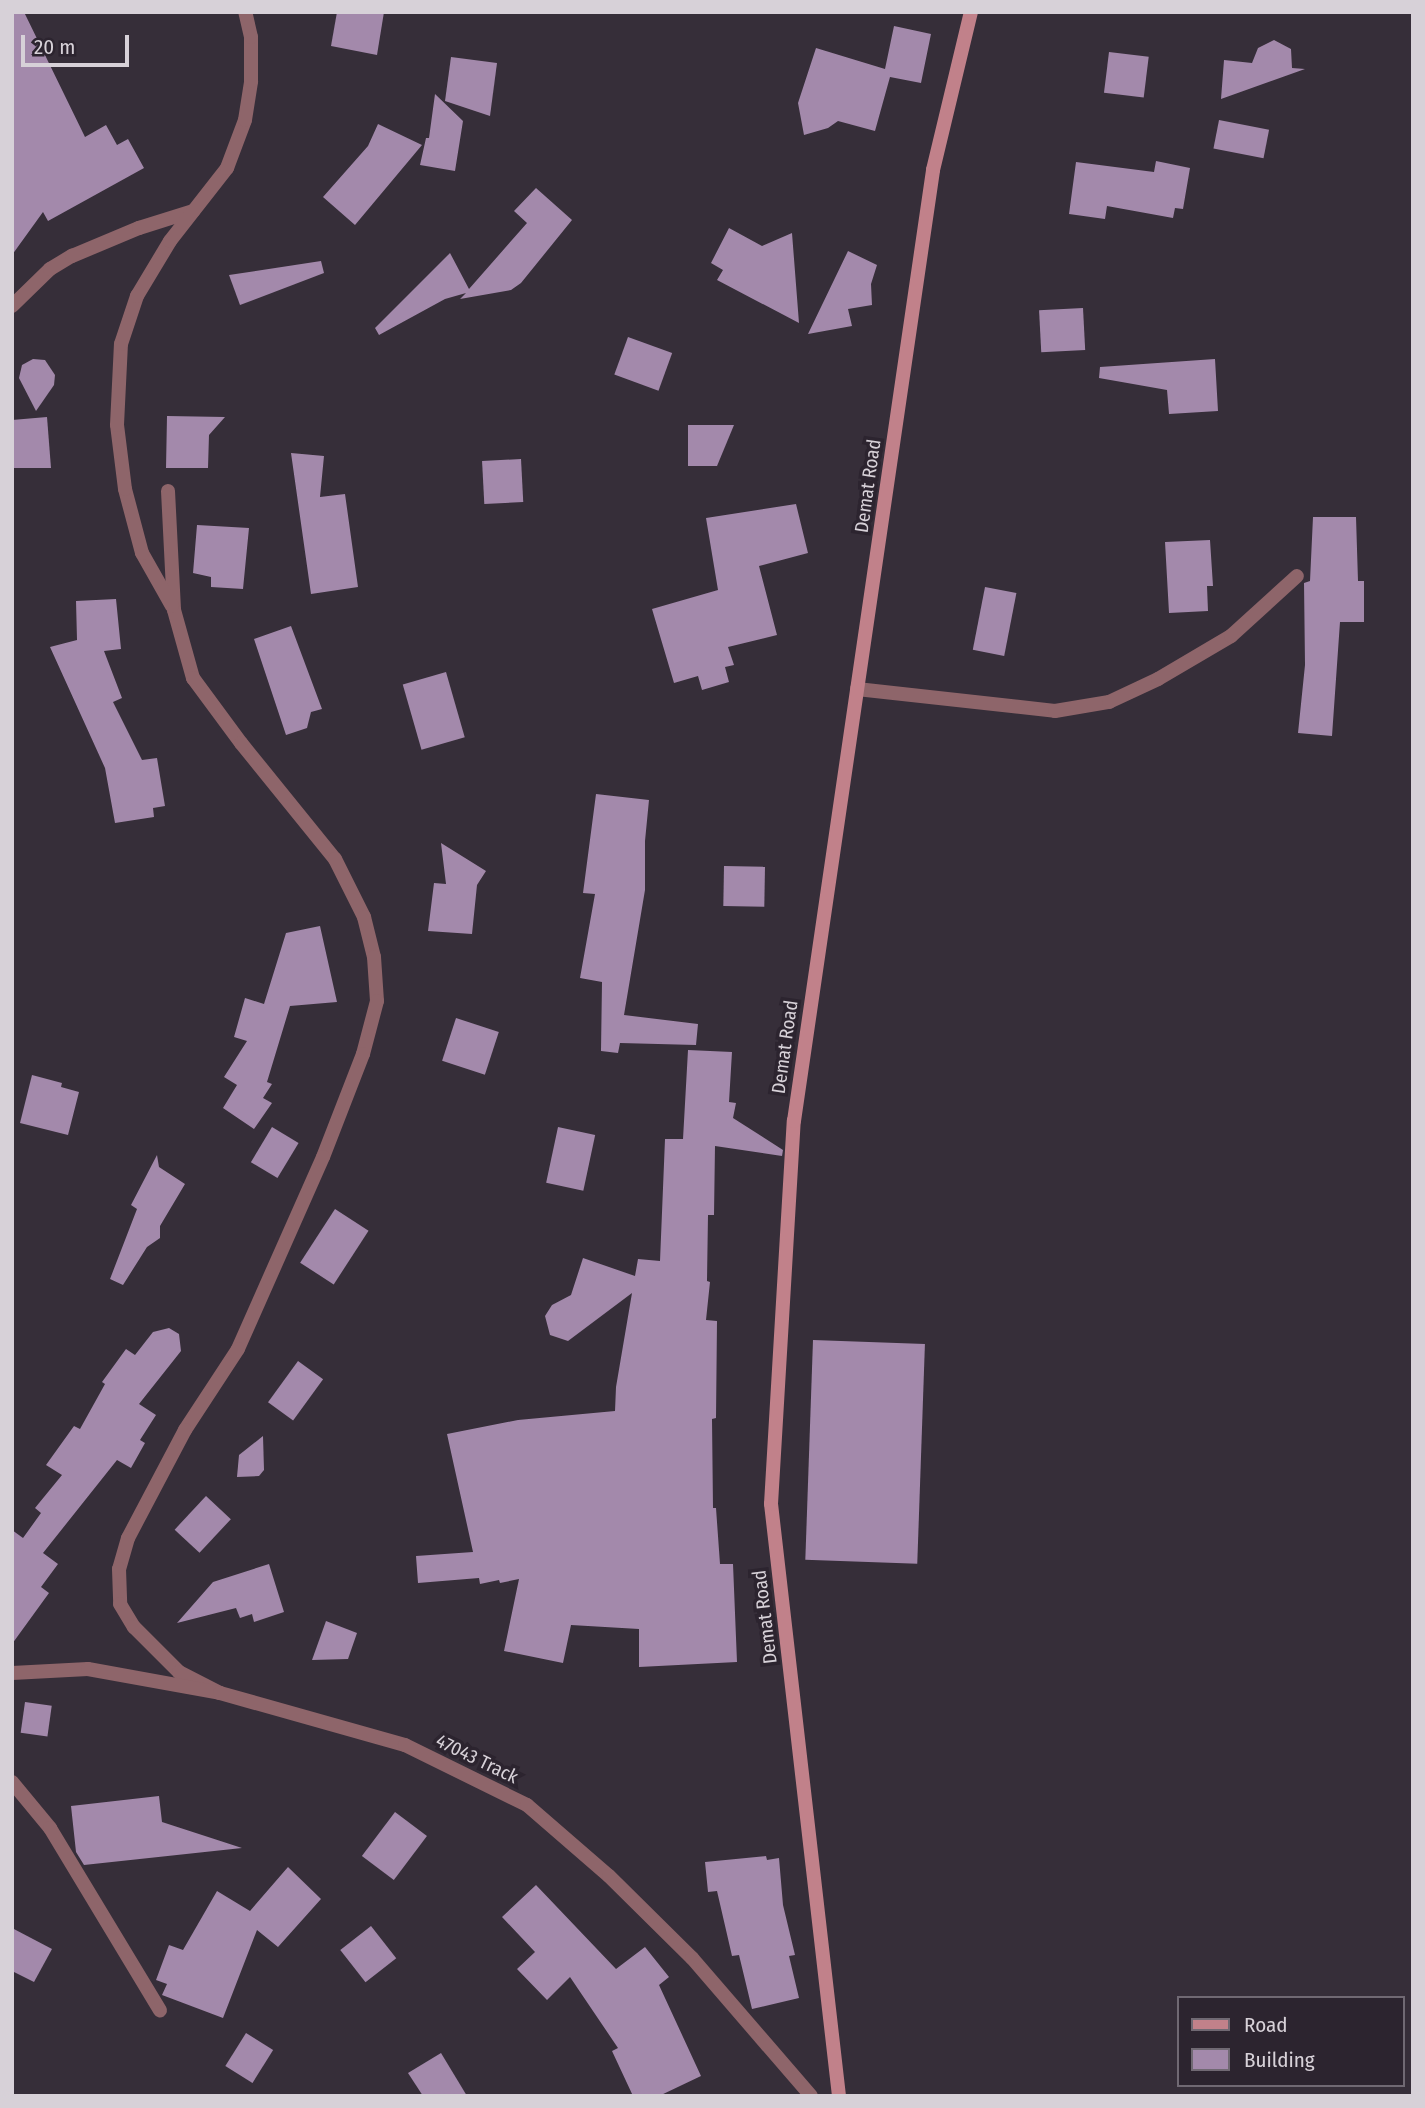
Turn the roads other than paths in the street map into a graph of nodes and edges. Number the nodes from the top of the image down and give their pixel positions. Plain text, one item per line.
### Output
1 (245, 12) edge
2 (971, 12) edge
3 (194, 211) junction
4 (12, 306) edge
5 (168, 491) dead end
6 (1297, 576) dead end
7 (174, 610) junction
8 (858, 689) junction
9 (12, 1673) edge
10 (220, 1693) junction
11 (12, 1782) edge
12 (160, 2010) dead end
13 (811, 2096) edge
14 (839, 2096) edge

1 - 3 street
2 - 8 street, Demat Road
3 - 4 street
3 - 7 street
5 - 7 street
6 - 8 street
7 - 10 street
8 - 14 street, Demat Road
9 - 10 street, 47043 Track
10 - 13 street, 47043 Track
11 - 12 street

